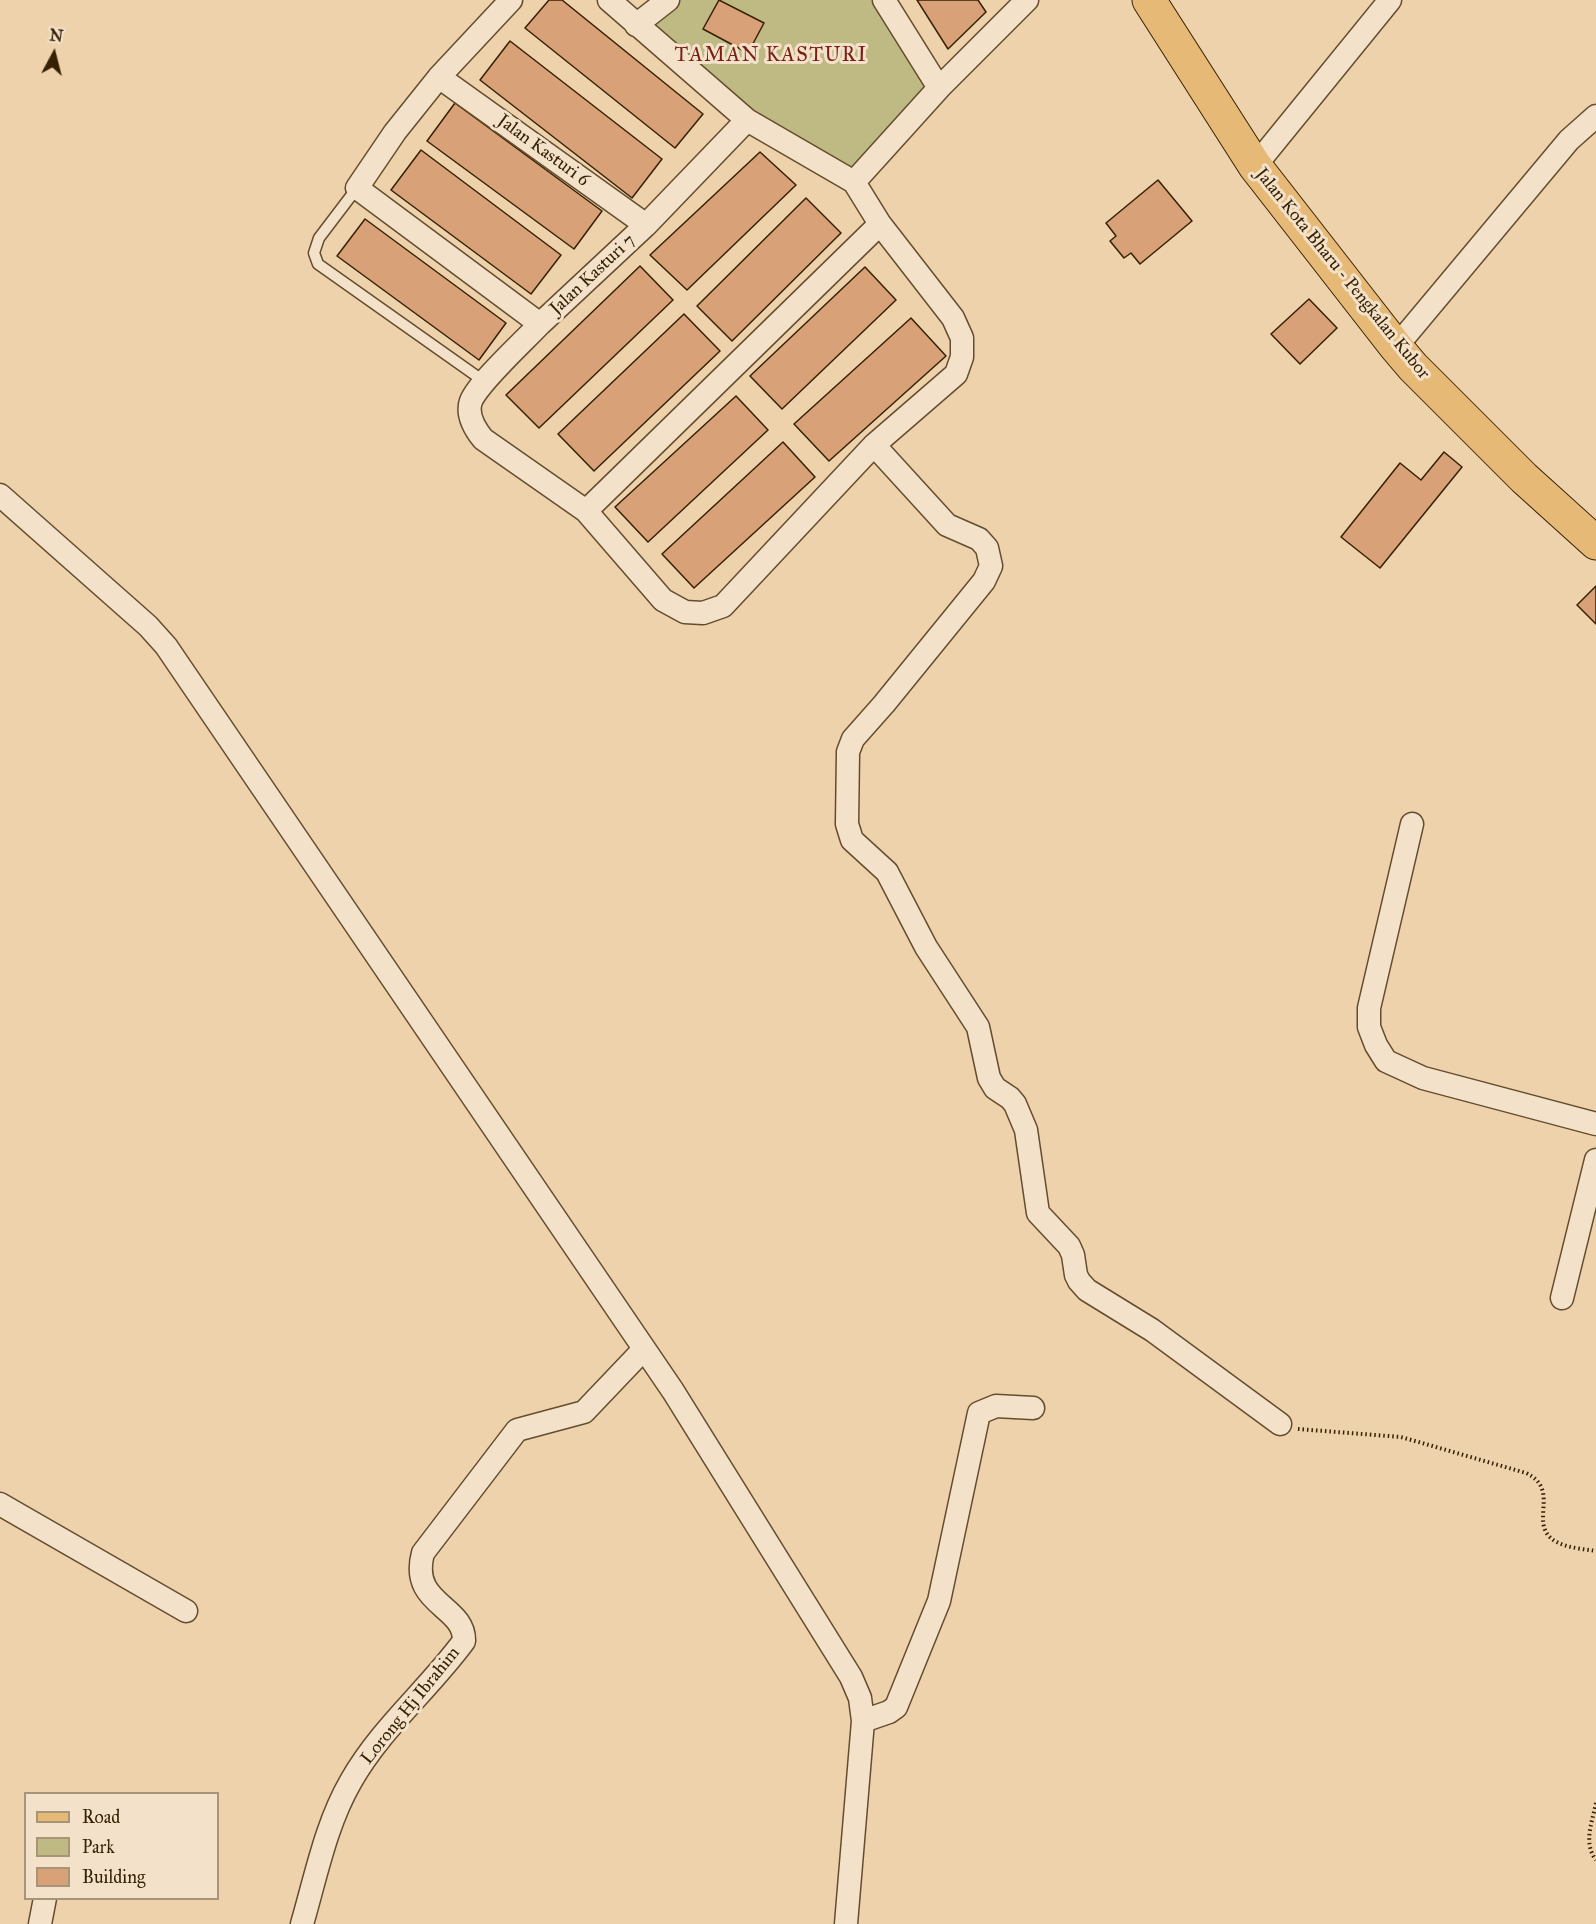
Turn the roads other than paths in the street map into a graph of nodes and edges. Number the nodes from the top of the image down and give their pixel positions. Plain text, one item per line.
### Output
1 (511, 0) edge
2 (609, 0) edge
3 (668, 0) edge
4 (884, 0) edge
5 (1027, 0) edge
6 (1149, 0) edge
7 (1390, 0) edge
8 (636, 25) junction
9 (439, 77) junction
10 (939, 88) junction
11 (1596, 116) edge
12 (747, 120) junction
13 (1255, 166) junction
14 (854, 182) junction
15 (357, 188) junction
16 (880, 224) junction
17 (646, 225) junction
18 (540, 324) junction
19 (1396, 347) junction
20 (485, 382) junction
21 (874, 445) junction
22 (0, 495) edge
23 (586, 511) junction
24 (1596, 543) edge
25 (1412, 824) dead end
26 (1596, 1124) edge
27 (1596, 1160) edge
28 (1562, 1298) dead end
29 (644, 1349) junction
30 (1033, 1408) dead end
31 (1280, 1424) road end
32 (0, 1504) edge
33 (186, 1611) dead end
34 (863, 1720) junction
35 (45, 1900) edge
36 (40, 1924) edge
37 (302, 1924) edge
38 (846, 1924) edge

1 - 9 street
2 - 8 street
3 - 8 street
4 - 10 street
5 - 10 street
6 - 13 main road, Jalan Kota Bharu - Pengkalan Kubor
7 - 13 street
8 - 12 street
9 - 15 street
9 - 17 street, Jalan Kasturi 6
10 - 14 street
11 - 19 street
12 - 14 street
12 - 17 street, Jalan Kasturi 7
13 - 19 main road, Jalan Kota Bharu - Pengkalan Kubor
14 - 16 street
15 - 18 street, Jalan Kasturi 7
15 - 20 lane
16 - 21 street
16 - 23 street
17 - 18 street, Jalan Kasturi 7
18 - 20 street
19 - 24 main road, Jalan Kota Bharu - Pengkalan Kubor
20 - 23 street
21 - 23 street
21 - 31 street
22 - 29 street
25 - 26 street
27 - 28 street
29 - 34 street
29 - 37 street, Lorong Hj Ibrahim
30 - 34 street
32 - 33 street
34 - 38 street
35 - 36 street

